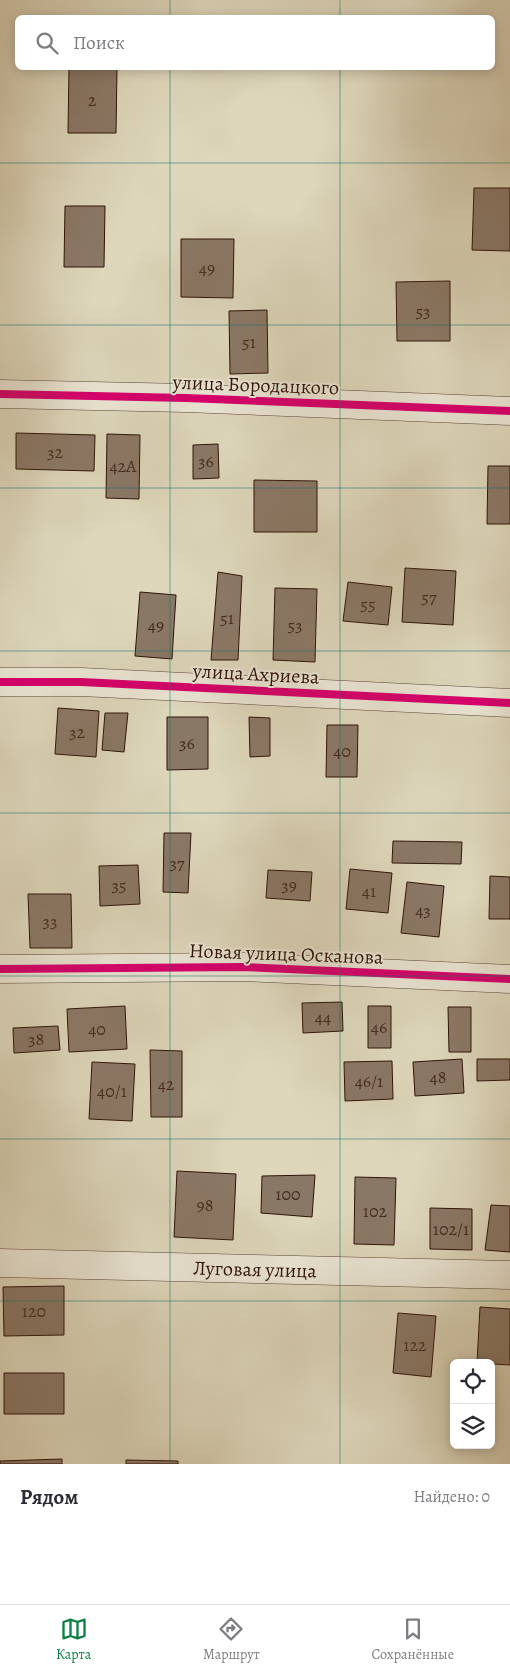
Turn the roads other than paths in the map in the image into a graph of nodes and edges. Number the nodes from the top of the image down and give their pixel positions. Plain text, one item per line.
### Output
1 (0, 394) edge
2 (510, 411) edge
3 (0, 682) edge
4 (510, 703) edge
5 (0, 969) edge
6 (510, 979) edge
7 (0, 1263) edge
8 (510, 1275) edge

1 - 2 street, улица Бородацкого
3 - 4 street, улица Ахриева
5 - 6 street, Новая улица Осканова
7 - 8 street, Луговая улица

